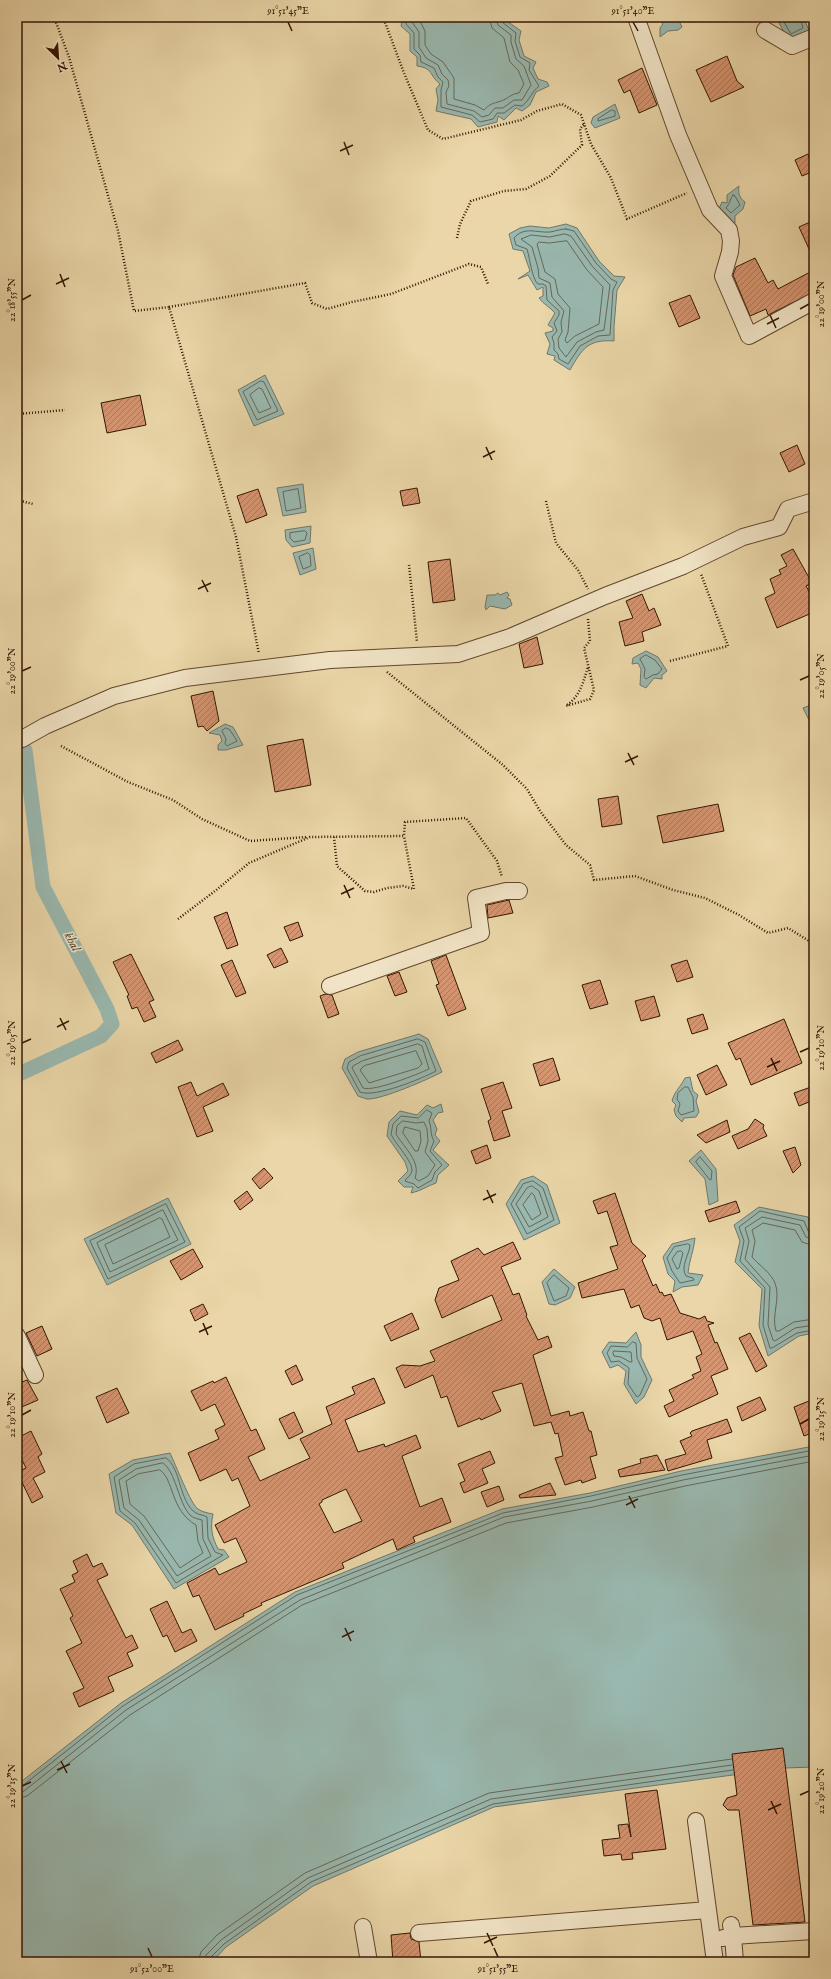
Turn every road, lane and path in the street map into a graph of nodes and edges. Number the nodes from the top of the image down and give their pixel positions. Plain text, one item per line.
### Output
1 (54, 17) edge
2 (383, 17) edge
3 (636, 17) edge
4 (764, 30) dead end
5 (814, 37) edge
6 (585, 123) junction
7 (700, 187) junction
8 (457, 238) dead end
9 (488, 284) dead end
10 (814, 301) edge
11 (169, 306) junction
12 (65, 410) dead end
13 (17, 414) edge
14 (17, 500) edge
15 (814, 501) edge
16 (33, 504) dead end
17 (696, 560) junction
18 (409, 565) dead end
19 (418, 656) junction
20 (364, 659) junction
21 (670, 661) dead end
22 (262, 669) junction
23 (17, 740) edge
24 (61, 746) dead end
25 (310, 836) junction
26 (334, 836) junction
27 (404, 836) junction
28 (512, 891) joint
29 (178, 919) dead end
30 (814, 944) edge
31 (330, 986) dead end
32 (17, 1336) edge
33 (34, 1375) dead end
34 (696, 1821) dead end
35 (708, 1910) junction
36 (364, 1926) dead end
37 (732, 1931) junction
38 (814, 1931) edge
39 (419, 1933) dead end
40 (712, 1939) junction
41 (369, 1962) edge
42 (715, 1962) edge
43 (735, 1962) edge

1 - 11 path
2 - 6 path
3 - 7 street
4 - 5 street
6 - 7 path
6 - 8 path
7 - 10 street
9 - 11 path
11 - 22 path
12 - 13 path
14 - 16 path
15 - 17 street
17 - 19 street
17 - 21 path
18 - 19 path
19 - 20 street
20 - 22 street
20 - 30 path
22 - 23 street
24 - 25 path
25 - 26 path
25 - 29 path
26 - 27 path
26 - 27 path
27 - 28 path
28 - 31 street
32 - 33 street
34 - 35 street
35 - 39 street
35 - 40 street
36 - 41 street
37 - 38 street
37 - 40 street
37 - 43 street
40 - 42 street

